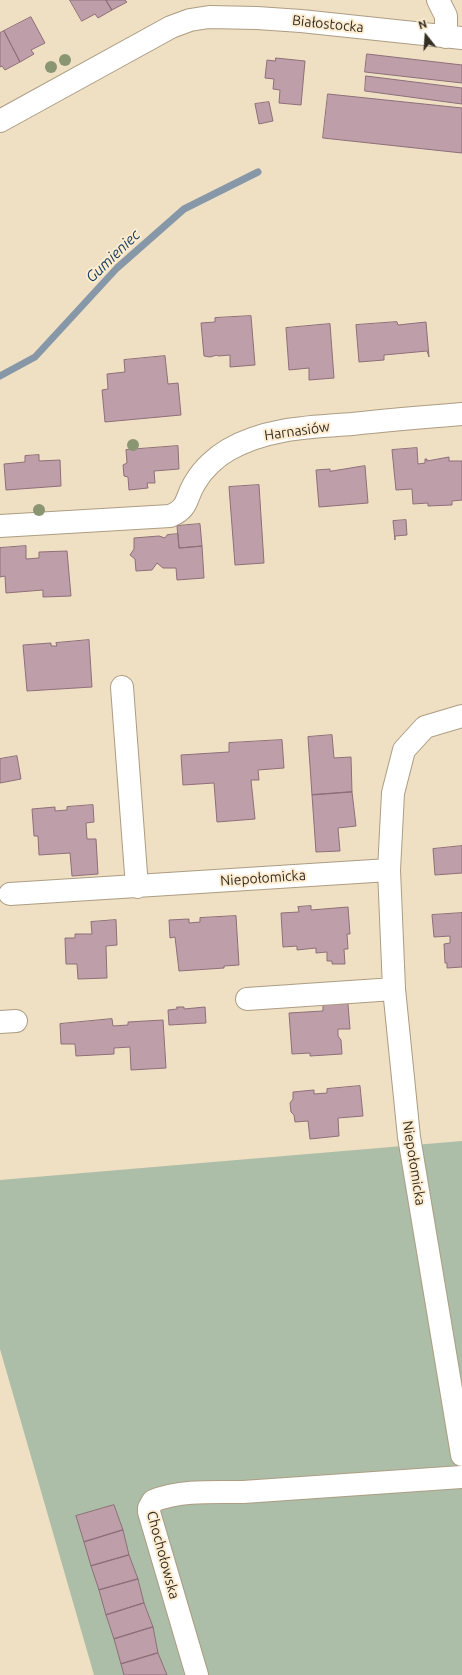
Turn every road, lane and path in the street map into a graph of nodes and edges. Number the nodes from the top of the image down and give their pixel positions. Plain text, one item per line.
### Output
1 (438, 0) edge
2 (211, 8) edge
3 (454, 38) edge
4 (0, 120) edge
5 (462, 414) edge
6 (0, 526) edge
7 (122, 686) dead end
8 (462, 716) edge
9 (388, 870) junction
10 (137, 887) junction
11 (10, 894) dead end
12 (394, 989) junction
13 (247, 999) dead end
14 (462, 1455) edge
15 (462, 1477) edge
16 (198, 1675) edge

1 - 3 street, Białostocka
2 - 3 street, Białostocka
2 - 4 street, Białostocka
5 - 6 street, Harnasiów
7 - 10 street
8 - 9 street, Niepołomicka
9 - 10 street, Niepołomicka
9 - 12 street, Niepołomicka
10 - 11 street, Niepołomicka
12 - 13 street
12 - 14 street, Niepołomicka
15 - 16 street, Chochołowska

